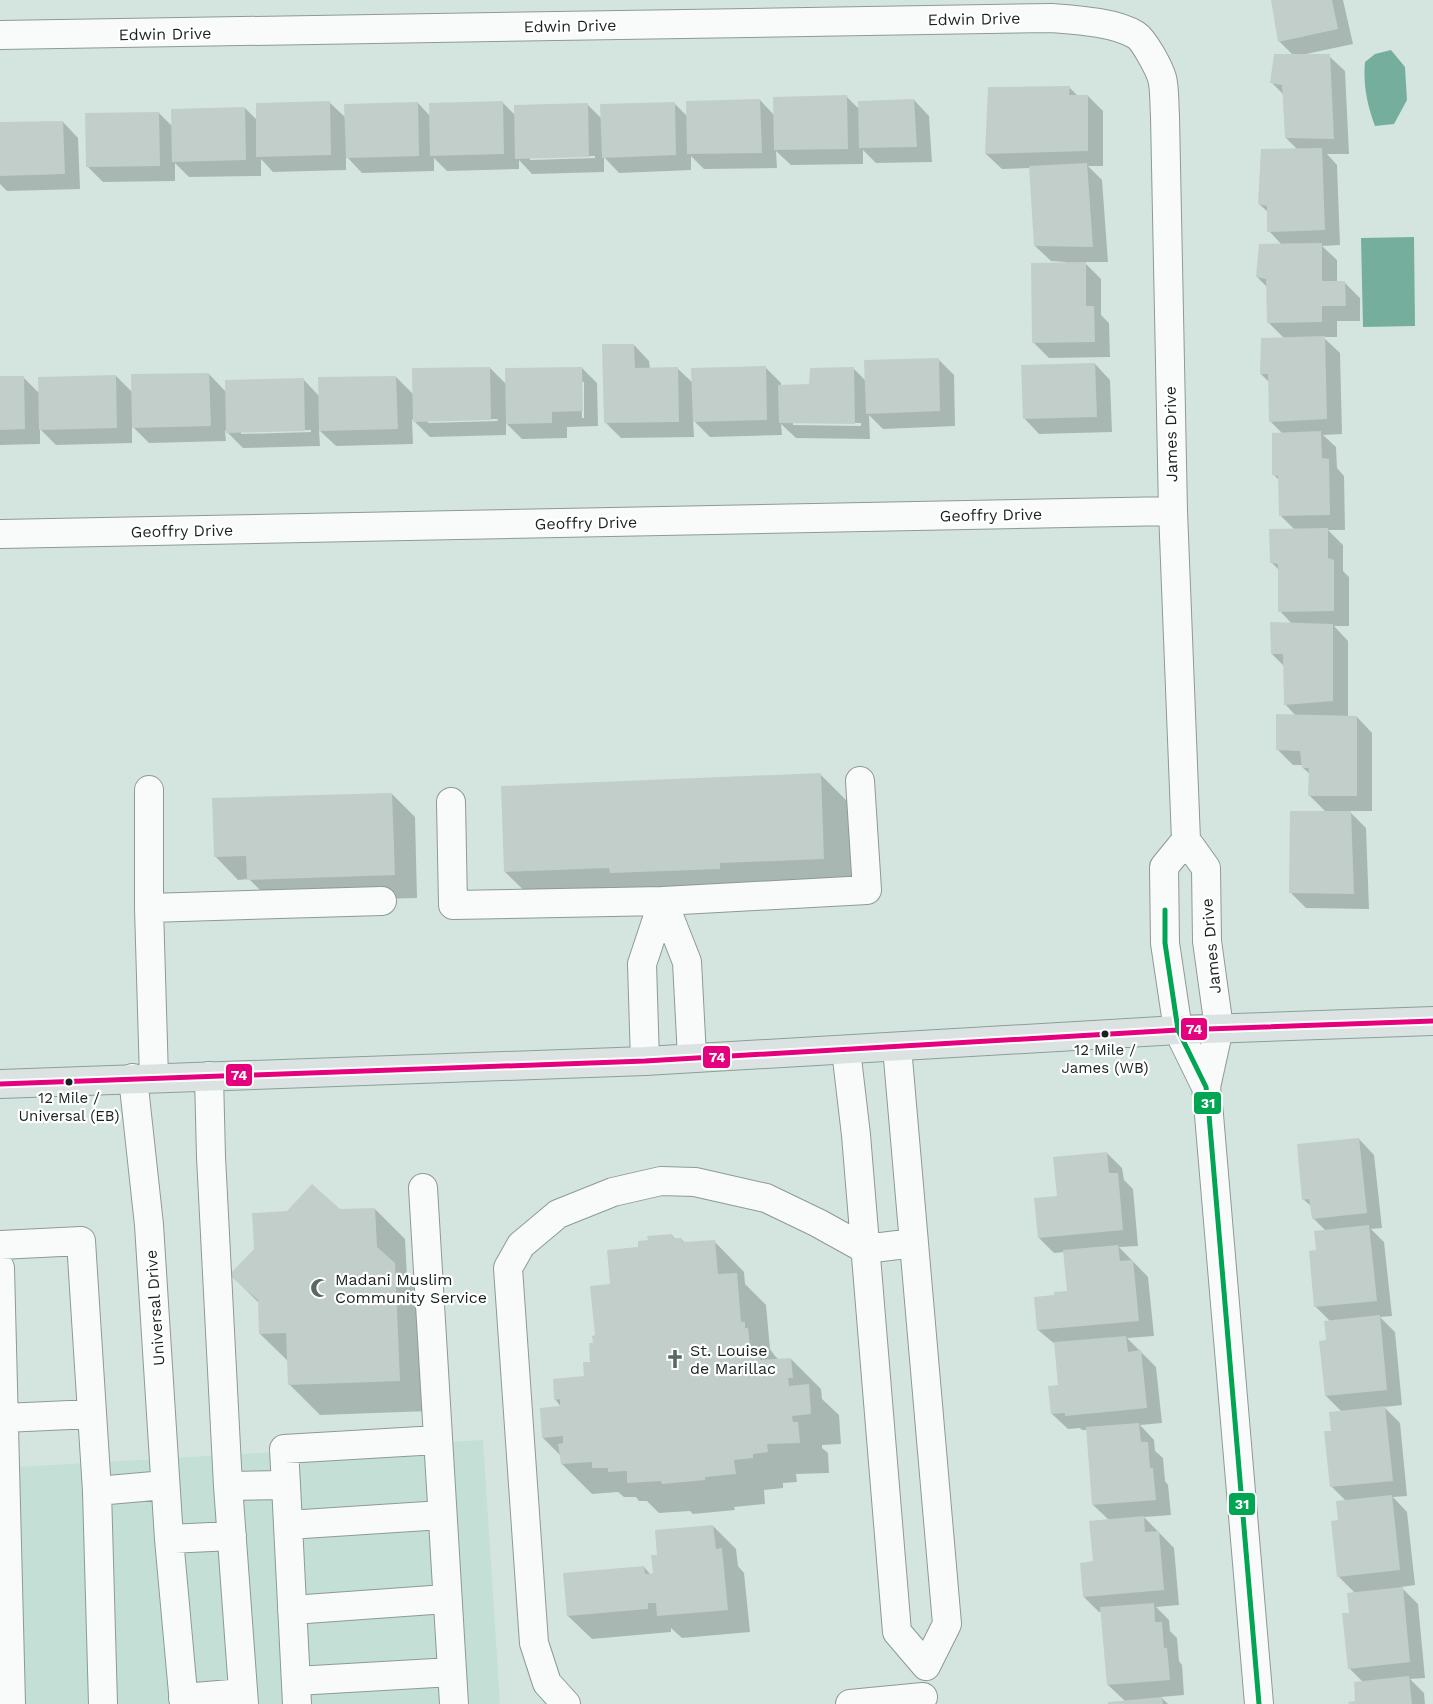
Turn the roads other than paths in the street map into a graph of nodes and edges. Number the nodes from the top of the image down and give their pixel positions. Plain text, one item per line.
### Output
1 (0, 35) edge
2 (1137, 36) joint
3 (1173, 511) junction
4 (0, 534) edge
5 (860, 782) dead end
6 (148, 790) dead end
7 (451, 802) dead end
8 (1186, 840) junction
9 (382, 901) dead end
10 (664, 901) junction
11 (149, 908) junction
12 (1433, 1021) edge
13 (1219, 1028) junction
14 (1178, 1030) junction
15 (897, 1047) junction
16 (846, 1050) junction
17 (692, 1057) junction
18 (644, 1061) junction
19 (209, 1076) junction
20 (144, 1078) junction
21 (0, 1084) edge
22 (1206, 1088) junction
23 (423, 1188) dead end
24 (914, 1243) junction
25 (0, 1245) edge
26 (866, 1249) junction
27 (0, 1268) edge
28 (92, 1414) junction
29 (4, 1418) junction
30 (438, 1440) junction
31 (165, 1485) junction
32 (286, 1485) junction
33 (228, 1486) junction
34 (97, 1491) junction
35 (442, 1516) junction
36 (288, 1524) junction
37 (232, 1536) junction
38 (169, 1539) junction
39 (446, 1600) junction
40 (292, 1610) junction
41 (926, 1666) junction
42 (452, 1672) junction
43 (296, 1693) edge
44 (243, 1699) edge
45 (184, 1701) edge
46 (922, 1701) edge
47 (11, 1704) edge
48 (103, 1704) edge
49 (454, 1704) edge
50 (566, 1704) edge
51 (850, 1704) edge
52 (1259, 1704) edge

1 - 2 street, Edwin Drive
2 - 3 street, James Drive
3 - 4 street, Geoffry Drive
3 - 8 street, James Drive
5 - 10 street
6 - 11 street, Universal Drive
7 - 10 street
8 - 13 street, James Drive
8 - 14 street, James Drive
9 - 11 street
10 - 17 street
10 - 18 street
11 - 20 street, Universal Drive
12 - 13 main road
13 - 14 main road
13 - 22 street, James Drive
14 - 15 main road
14 - 22 street, James Drive
15 - 16 main road
15 - 24 street
16 - 17 main road
16 - 26 street
17 - 18 main road
18 - 19 main road
19 - 20 main road
19 - 33 street, Universal Drive
20 - 21 main road
20 - 31 street, Universal Drive
22 - 52 street, James Drive
23 - 30 street
24 - 26 street
24 - 41 street
25 - 28 street
26 - 41 street
26 - 50 street
27 - 29 street
28 - 29 street
28 - 34 street
29 - 47 street
30 - 32 street
30 - 35 street
31 - 34 street
31 - 38 street, Universal Drive
32 - 33 street
32 - 36 street
33 - 37 street, Universal Drive
34 - 48 street
35 - 36 street
35 - 39 street
36 - 40 street
37 - 38 street
37 - 44 street, Universal Drive
38 - 45 street, Universal Drive
39 - 40 street
39 - 42 street
40 - 43 street
41 - 46 street
42 - 43 street
42 - 49 street
44 - 45 street, Universal Drive
46 - 51 street

